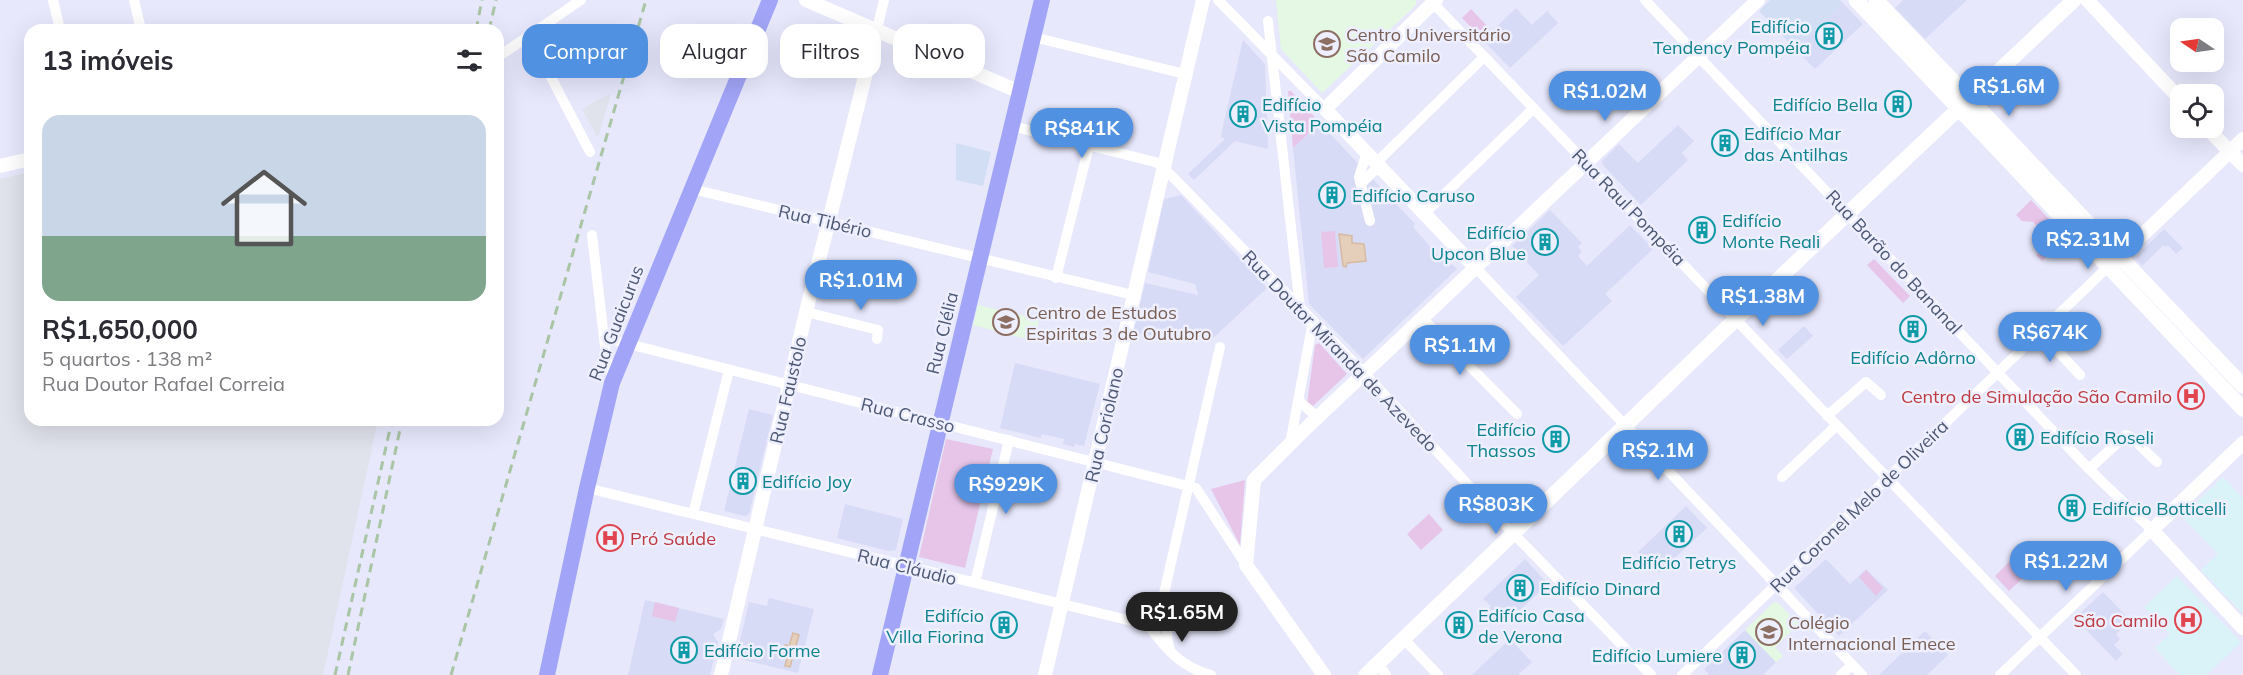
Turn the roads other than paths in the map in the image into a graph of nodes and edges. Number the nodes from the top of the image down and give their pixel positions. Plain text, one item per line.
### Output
1 (53, 0) edge
2 (134, 0) edge
3 (581, 0) edge
4 (770, 0) edge
5 (806, 0) edge
6 (884, 0) edge
7 (1042, 0) edge
8 (1203, 0) edge
9 (1218, 0) edge
10 (1645, 0) edge
11 (1758, 0) edge
12 (1856, 0) edge
13 (1876, 0) edge
14 (2074, 0) edge
15 (2087, 0) edge
16 (1433, 1) edge
17 (1268, 21) dead end
18 (59, 24) edge
19 (140, 24) edge
20 (545, 24) edge
21 (865, 24) edge
22 (878, 24) edge
23 (881, 31) edge
24 (1033, 38) junction
25 (522, 40) edge
26 (504, 53) edge
27 (1272, 54) junction
28 (1699, 56) junction
29 (1484, 57) junction
30 (1283, 67) junction
31 (1185, 74) junction
32 (551, 78) edge
33 (865, 78) edge
34 (1275, 82) junction
35 (2170, 88) edge
36 (1020, 92) junction
37 (1963, 104) junction
38 (1533, 108) junction
39 (1325, 109) junction
40 (1012, 126) junction
41 (2217, 138) edge
42 (2243, 139) edge
43 (1089, 146) junction
44 (2230, 151) junction
45 (590, 152) dead end
46 (24, 160) edge
47 (1375, 160) junction
48 (1585, 162) junction
49 (2243, 165) edge
50 (0, 166) edge
51 (1162, 166) junction
52 (1362, 183) junction
53 (692, 189) junction
54 (1425, 213) junction
55 (1848, 213) junction
56 (1370, 221) dead end
57 (828, 222) junction
58 (592, 235) dead end
59 (980, 258) junction
60 (2114, 262) junction
61 (1475, 267) junction
62 (1296, 270) junction
63 (1056, 278) junction
64 (1282, 290) junction
65 (1133, 296) junction
66 (1300, 308) junction
67 (806, 312) junction
68 (1422, 318) junction
69 (1736, 319) junction
70 (1313, 321) junction
71 (2040, 332) junction
72 (605, 338) junction
73 (877, 339) dead end
74 (627, 344) junction
75 (1220, 347) dead end
76 (729, 369) junction
77 (1364, 373) junction
78 (2000, 373) junction
79 (2080, 375) dead end
80 (612, 383) junction
81 (789, 385) junction
82 (2243, 386) edge
83 (1881, 395) dead end
84 (1298, 400) junction
85 (2243, 409) edge
86 (1517, 414) dead end
87 (1827, 416) junction
88 (1317, 417) junction
89 (940, 423) junction
90 (1625, 425) junction
91 (1836, 426) junction
92 (1009, 440) junction
93 (2243, 442) edge
94 (1290, 444) junction
95 (1096, 462) junction
96 (2157, 462) dead end
97 (2089, 469) junction
98 (1782, 477) dead end
99 (1887, 479) junction
100 (1188, 486) junction
101 (587, 488) junction
102 (693, 514) junction
103 (755, 529) junction
104 (2152, 530) junction
105 (1513, 533) junction
106 (1246, 564) junction
107 (906, 566) junction
108 (975, 583) junction
109 (1776, 585) junction
110 (1165, 590) junction
111 (1061, 605) junction
112 (2243, 628) edge
113 (1152, 630) junction
114 (1403, 638) junction
115 (2039, 638) junction
116 (1171, 653) junction
117 (1852, 665) junction
118 (1382, 668) edge
119 (1321, 673) edge
120 (1204, 674) edge
121 (548, 675) edge
122 (721, 675) edge
123 (880, 675) edge
124 (1045, 675) edge
125 (1366, 675) edge
126 (1438, 675) edge
127 (1651, 675) edge
128 (1682, 675) edge
129 (1841, 675) edge
130 (1862, 675) edge
131 (2000, 675) edge
132 (2076, 675) edge

1 - 18 street
2 - 19 street
3 - 20 street
4 - 53 main road, Rua Guaicurus
5 - 21 street
6 - 22 street, Rua Faustolo
7 - 24 main road, Rua Clélia
8 - 31 street, Rua Coriolano
9 - 27 street
10 - 28 street, Rua Barão do Bananal
11 - 28 street
12 - 37 main road
13 - 37 main road
14 - 37 main road
15 - 35 street
16 - 29 street, Rua Raul Pompéia
16 - 39 street
17 - 27 street
23 - 36 street
24 - 31 street
24 - 36 main road, Rua Clélia
25 - 26 street
27 - 30 street
27 - 34 street
28 - 48 street
28 - 55 street, Rua Barão do Bananal
29 - 38 street, Rua Raul Pompéia
29 - 47 street
30 - 34 street
30 - 39 street
31 - 51 street, Rua Coriolano
32 - 45 street
33 - 57 street, Rua Faustolo
34 - 62 street
36 - 40 main road, Rua Clélia
37 - 55 main road
37 - 60 main road
38 - 48 street, Rua Raul Pompéia
38 - 54 street
39 - 47 street
40 - 43 street, Rua Doutor Miranda de Azevedo
40 - 59 main road, Rua Clélia
41 - 44 street
42 - 44 street, Rua Coronel Melo de Oliveira
43 - 51 street, Rua Doutor Miranda de Azevedo
43 - 63 street
44 - 49 street
44 - 60 street, Rua Coronel Melo de Oliveira
46 - 50 street
47 - 52 street
47 - 52 street
47 - 54 street
48 - 61 street
48 - 69 street, Rua Raul Pompéia
51 - 64 street, Rua Doutor Miranda de Azevedo
51 - 65 street, Rua Coriolano
52 - 56 street
53 - 57 street, Rua Tibério
53 - 74 main road, Rua Guaicurus
54 - 61 street
55 - 69 main road
55 - 78 street, Rua Barão do Bananal
57 - 59 street, Rua Tibério
57 - 67 street, Rua Faustolo
58 - 72 street
59 - 63 street, Rua Tibério
59 - 89 main road, Rua Clélia
60 - 71 street, Rua Coronel Melo de Oliveira
60 - 82 main road
60 - 85 main road
61 - 68 street
61 - 90 street
62 - 64 street
62 - 66 street
63 - 65 street, Rua Tibério
64 - 66 street, Rua Doutor Miranda de Azevedo
65 - 95 street, Rua Coriolano
66 - 70 street, Rua Doutor Miranda de Azevedo
67 - 73 street
67 - 81 street, Rua Faustolo
68 - 77 street
68 - 86 street
69 - 87 street, Rua Raul Pompéia
69 - 90 main road
70 - 77 street, Rua Doutor Miranda de Azevedo
70 - 84 street
71 - 78 street, Rua Coronel Melo de Oliveira
71 - 79 street
72 - 74 street, Rua Crasso
72 - 80 street
74 - 76 street, Rua Crasso
74 - 80 main road, Rua Guaicurus
75 - 100 street
76 - 81 street, Rua Crasso
76 - 102 street
77 - 88 street
77 - 105 street, Rua Doutor Miranda de Azevedo
78 - 97 street, Rua Barão do Bananal
78 - 99 street, Rua Coronel Melo de Oliveira
80 - 101 main road, Rua Guaicurus
81 - 89 street, Rua Crasso
81 - 103 street, Rua Faustolo
83 - 87 street
84 - 88 street
84 - 94 street
87 - 91 street, Rua Raul Pompéia
88 - 94 street
89 - 92 street, Rua Crasso
89 - 107 main road, Rua Clélia
90 - 105 main road
90 - 109 street
91 - 98 street
91 - 99 street, Rua Raul Pompéia
92 - 95 street, Rua Crasso
92 - 108 street
93 - 104 street
94 - 106 street
95 - 100 street, Rua Crasso
95 - 111 street, Rua Coriolano
96 - 97 street
97 - 104 street, Rua Barão do Bananal
99 - 109 street, Rua Coronel Melo de Oliveira
99 - 115 street, Rua Raul Pompéia
100 - 106 street
100 - 110 street
101 - 102 street, Rua Cláudio
101 - 121 main road, Rua Guaicurus
102 - 103 street, Rua Cláudio
103 - 107 street, Rua Cláudio
103 - 122 street, Rua Faustolo
104 - 112 street, Rua Barão do Bananal
104 - 115 street
105 - 114 main road
105 - 127 street, Rua Doutor Miranda de Azevedo
106 - 119 street
107 - 108 street, Rua Cláudio
107 - 123 main road, Rua Clélia
108 - 111 street, Rua Cláudio
109 - 117 street
109 - 128 street, Rua Coronel Melo de Oliveira
110 - 113 street
110 - 116 street
111 - 113 street, Rua Cláudio
111 - 124 street, Rua Coriolano
113 - 116 street
114 - 118 main road
114 - 126 street
115 - 131 street
115 - 132 street, Rua Raul Pompéia
116 - 120 street
117 - 129 street
117 - 130 street
118 - 125 main road

